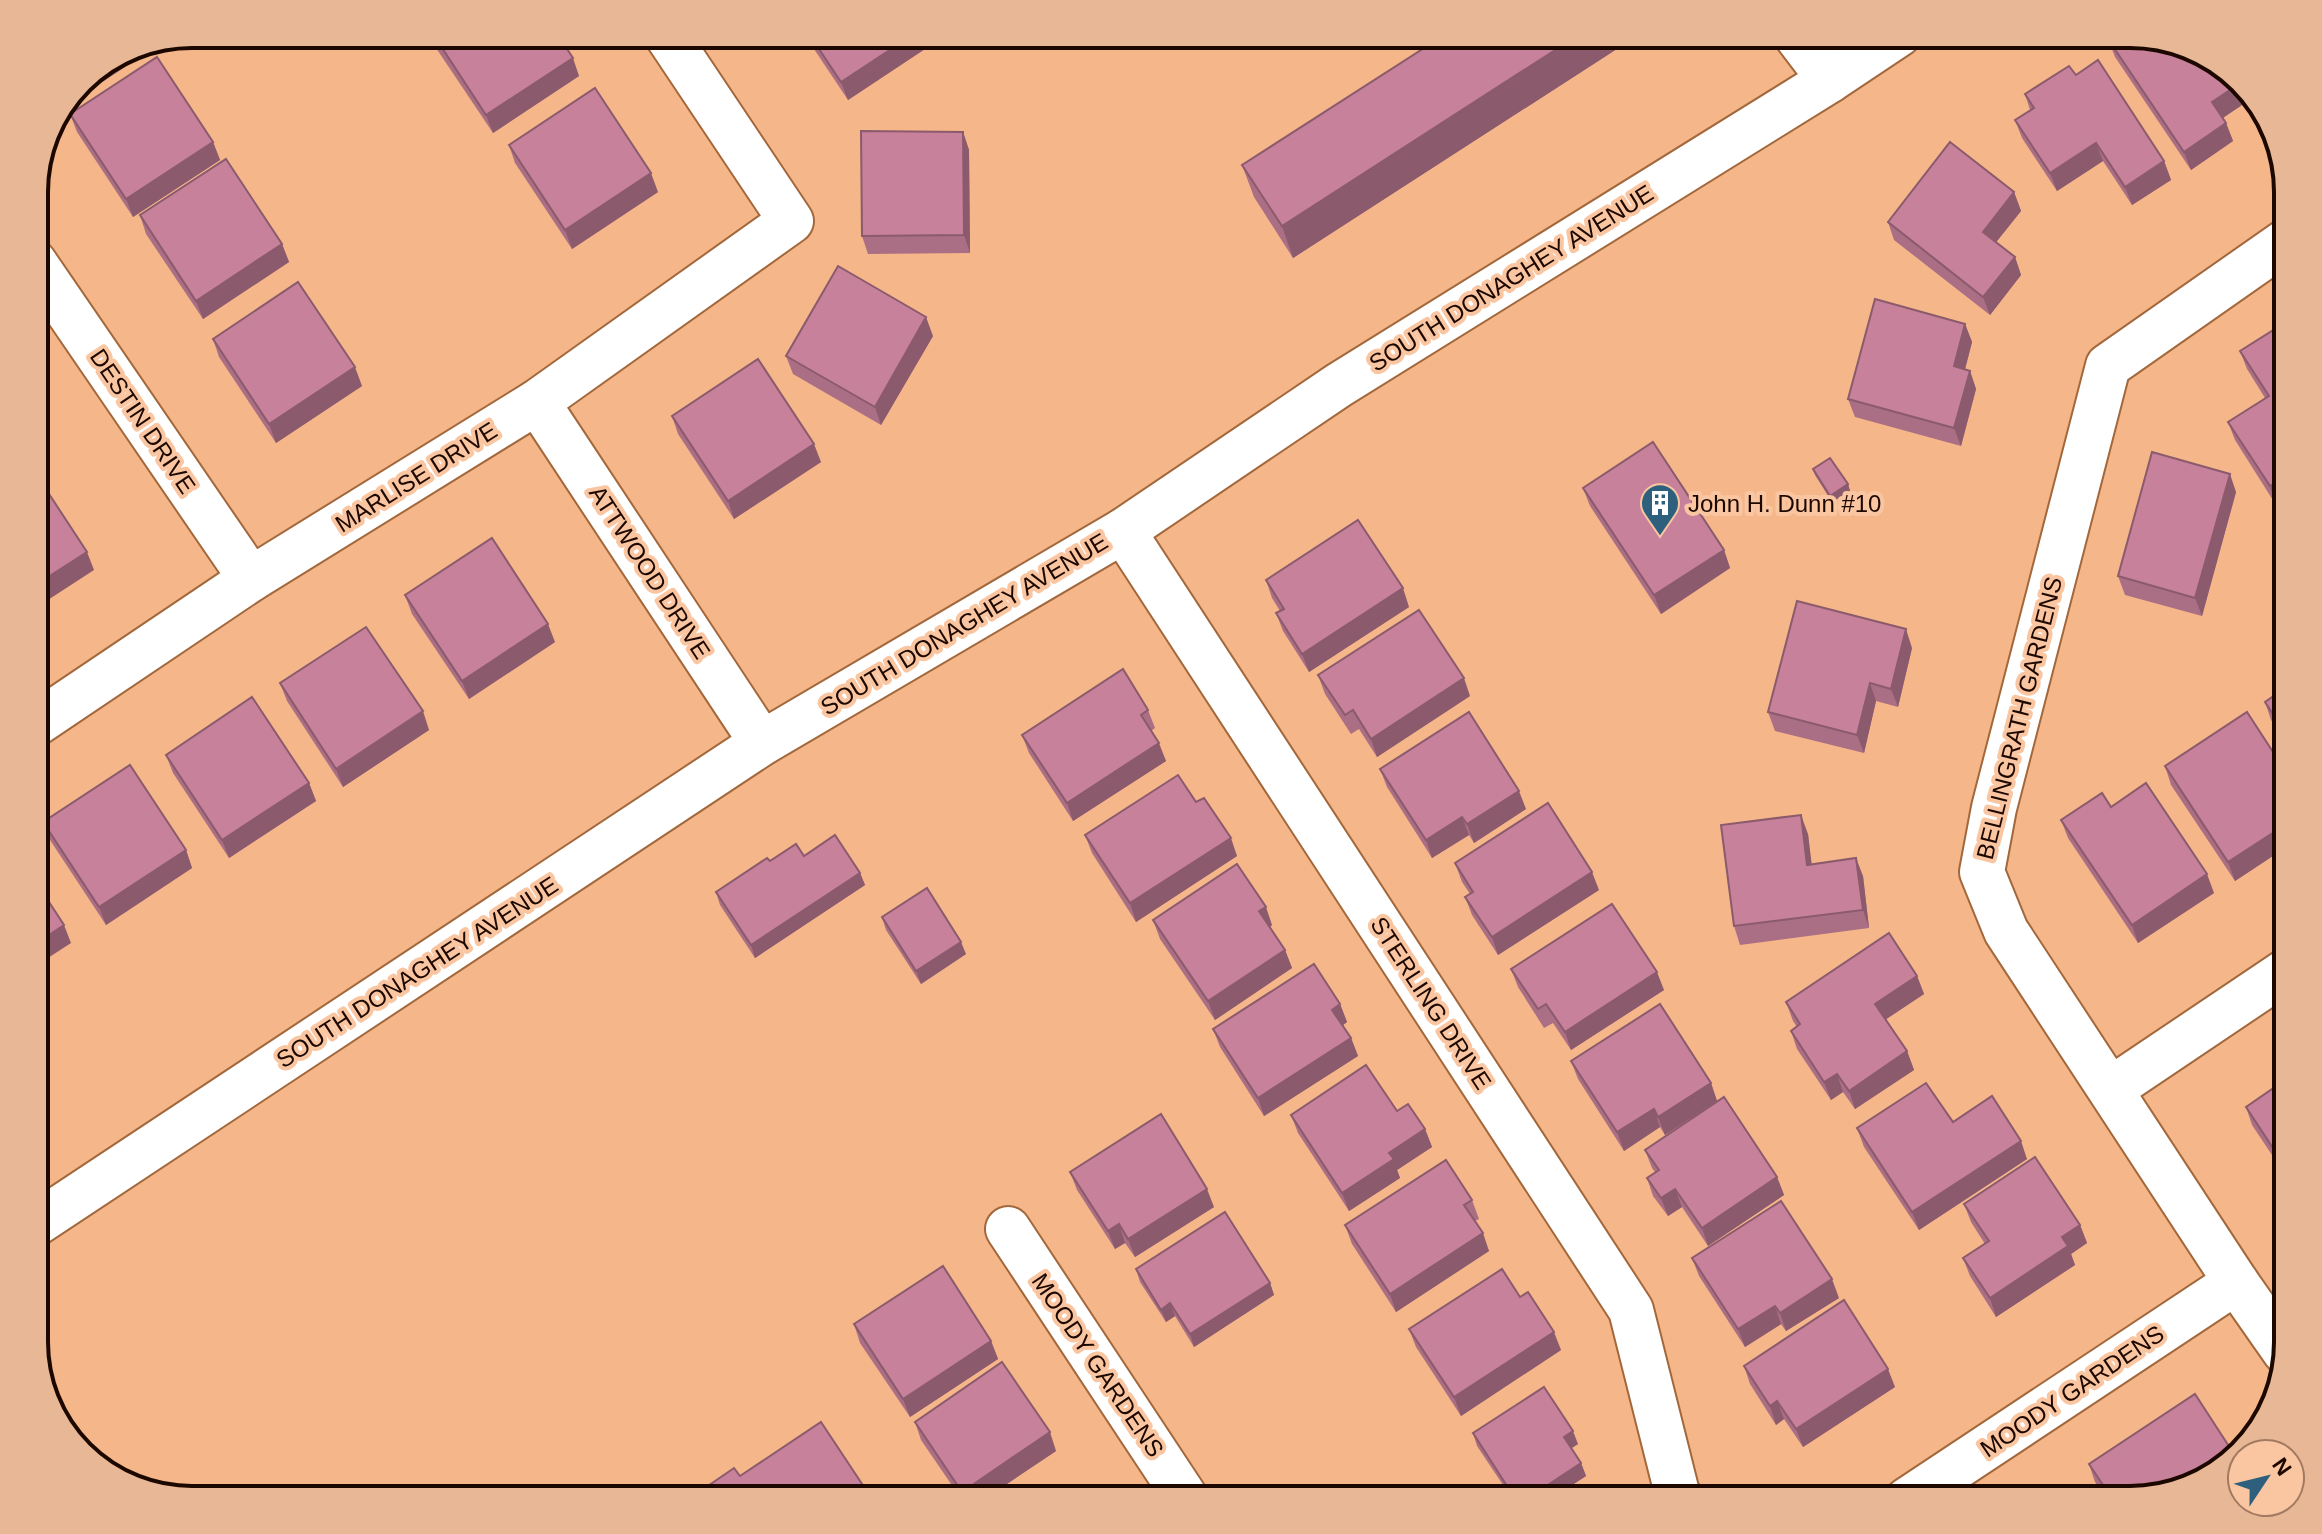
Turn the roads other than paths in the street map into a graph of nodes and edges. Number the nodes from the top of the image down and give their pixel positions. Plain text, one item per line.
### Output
1 (675, 48) edge
2 (1806, 48) edge
3 (1878, 48) edge
4 (1830, 80) junction
5 (2274, 250) edge
6 (48, 282) edge
7 (537, 402) junction
8 (1123, 531) junction
9 (251, 579) junction
10 (48, 716) edge
11 (762, 743) junction
12 (2274, 979) edge
13 (2111, 1089) junction
14 (48, 1216) edge
15 (1008, 1229) dead end
16 (2236, 1282) junction
17 (2274, 1336) edge
18 (1178, 1486) edge
19 (1675, 1486) edge
20 (1928, 1486) edge

1 - 7 street, MARLISE DRIVE
2 - 4 street
3 - 4 street, SOUTH DONAGHEY AVENUE
4 - 8 street, SOUTH DONAGHEY AVENUE
5 - 13 street, BELLINGRATH GARDENS
6 - 9 street, DESTIN DRIVE
7 - 9 street, MARLISE DRIVE
7 - 11 street, ATTWOOD DRIVE
8 - 11 street, SOUTH DONAGHEY AVENUE
8 - 19 street, STERLING DRIVE
9 - 10 street, MARLISE DRIVE
11 - 14 street, SOUTH DONAGHEY AVENUE
12 - 13 street
13 - 16 street, BELLINGRATH GARDENS
15 - 18 street, MOODY GARDENS
16 - 17 street, BELLINGRATH GARDENS
16 - 20 street, MOODY GARDENS

